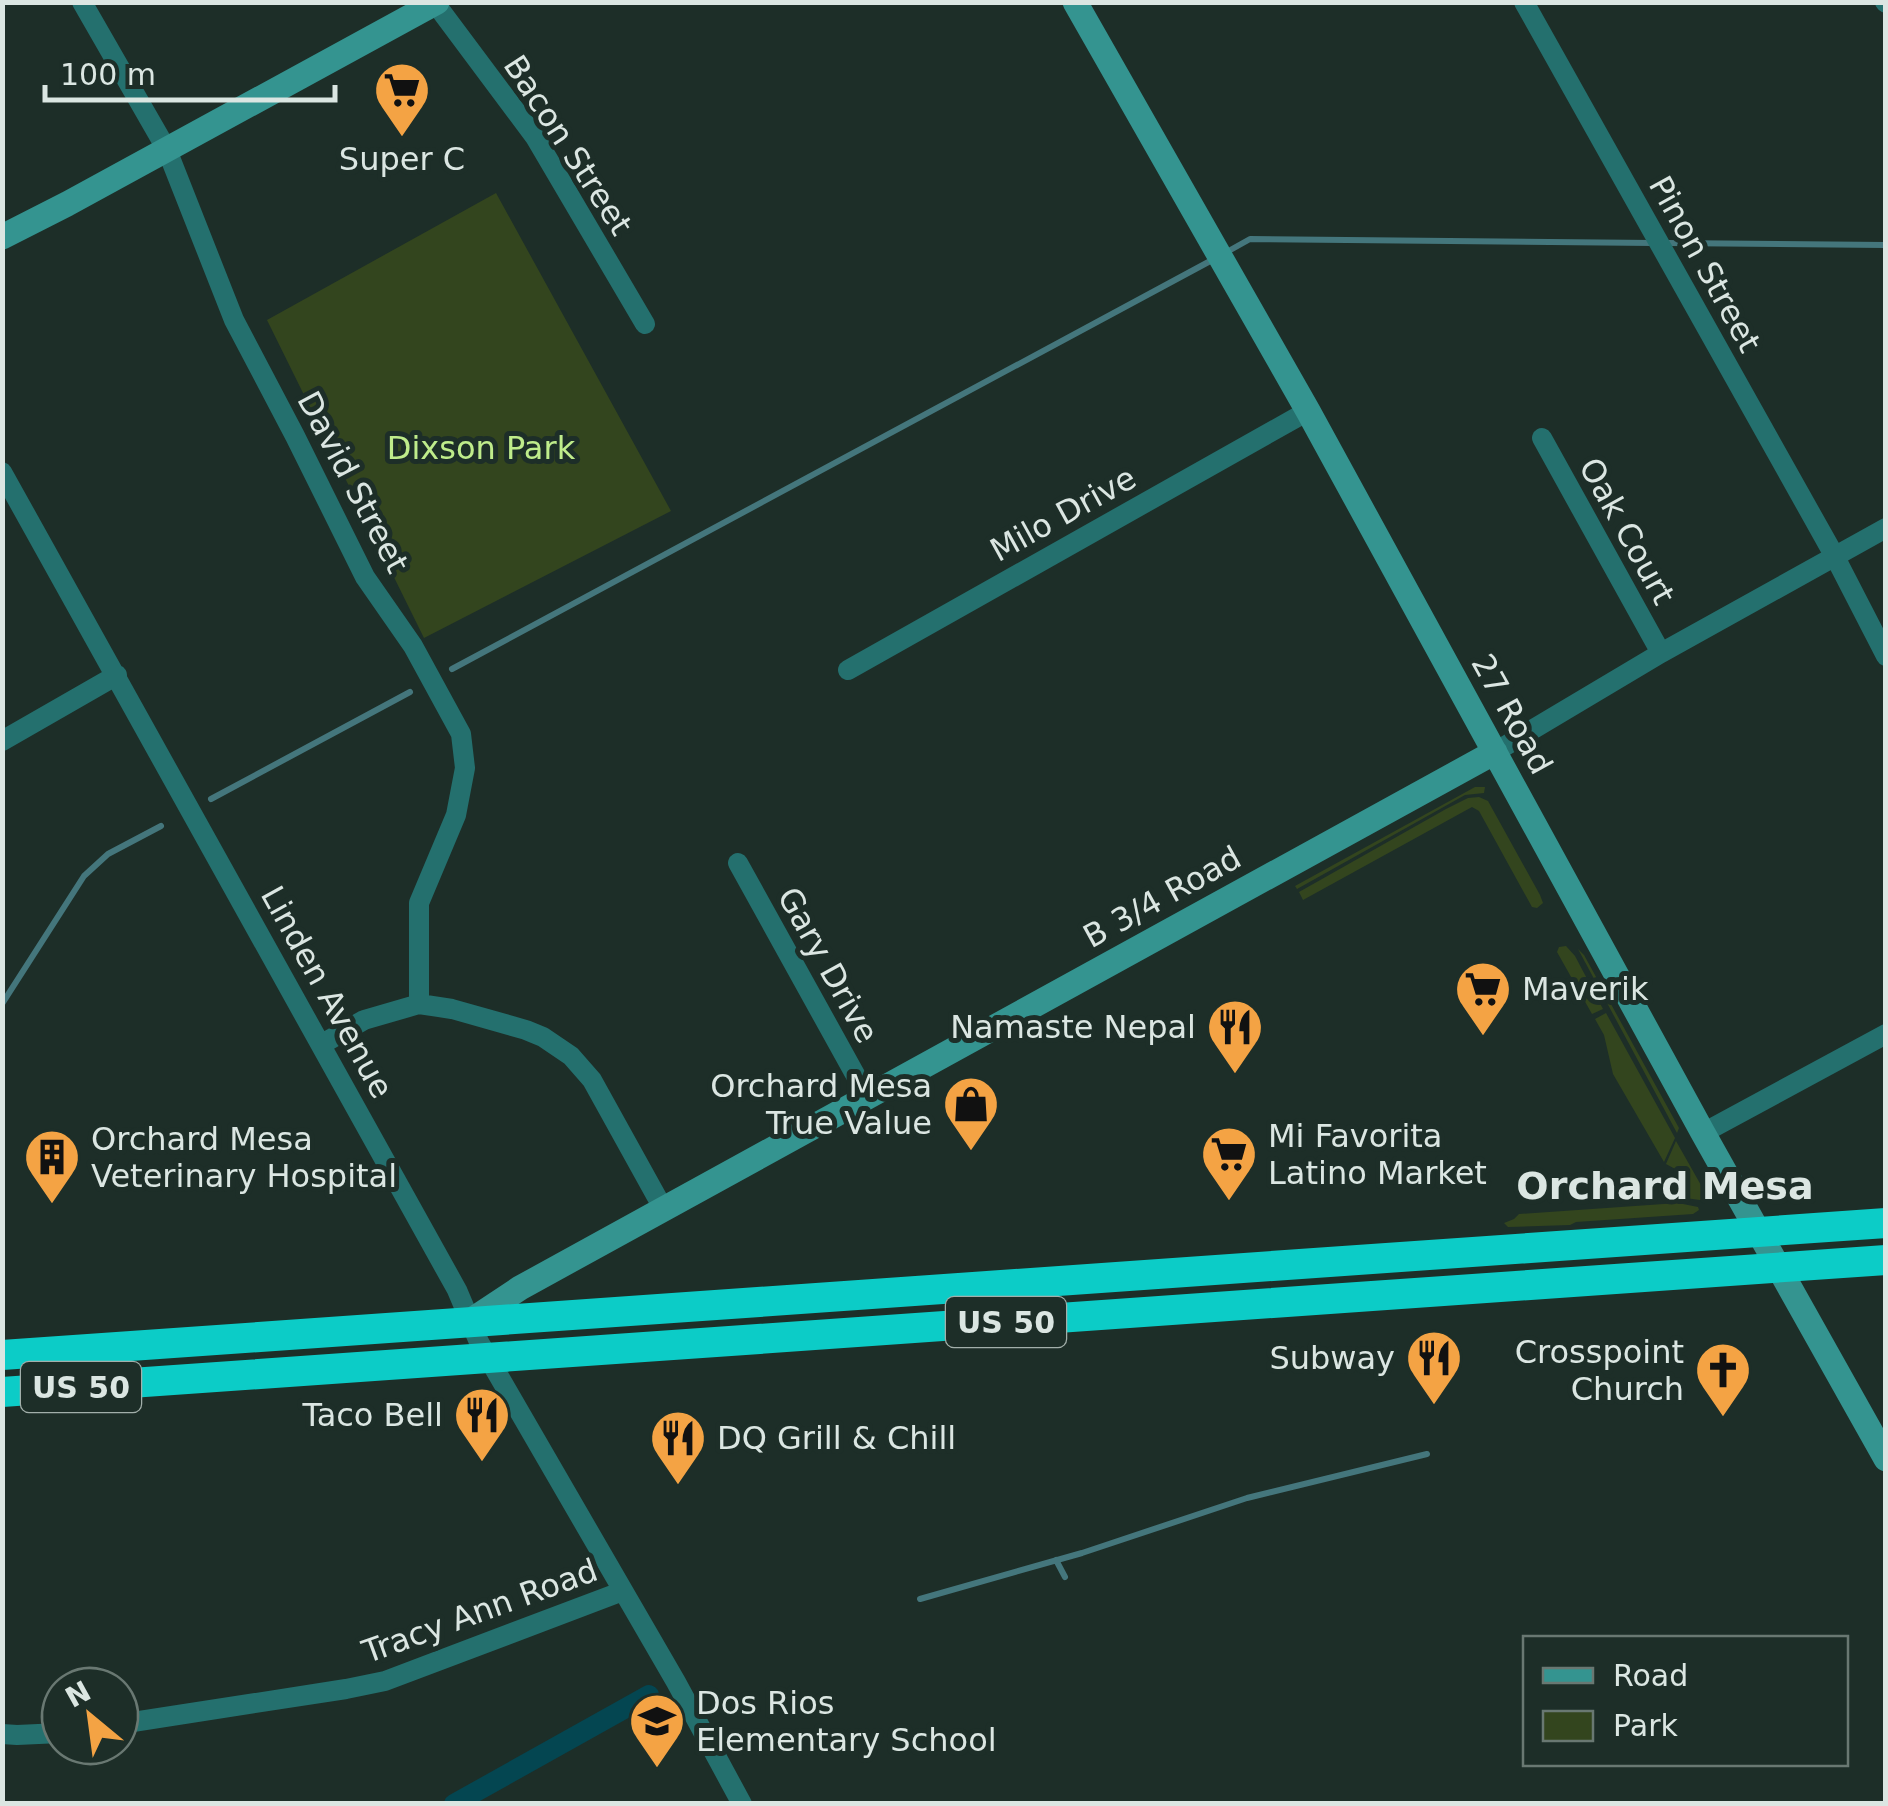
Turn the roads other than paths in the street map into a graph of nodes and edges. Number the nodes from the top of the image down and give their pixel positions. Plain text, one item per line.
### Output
1 (82, 2) edge
2 (1076, 2) edge
3 (1524, 2) edge
4 (436, 3) edge
5 (167, 150) junction
6 (2, 237) edge
7 (645, 324) dead end
8 (1308, 411) junction
9 (1542, 438) dead end
10 (2, 472) edge
11 (1886, 528) edge
12 (1834, 555) junction
13 (1662, 652) junction
14 (1886, 656) edge
15 (848, 670) dead end
16 (117, 675) junction
17 (2, 741) edge
18 (1496, 752) junction
19 (738, 863) dead end
20 (419, 1004) junction
21 (1886, 1034) edge
22 (322, 1044) junction
23 (867, 1096) junction
24 (1704, 1134) junction
25 (664, 1210) junction
26 (1886, 1223) edge
27 (1758, 1232) junction
28 (1886, 1260) edge
29 (1778, 1267) junction
30 (469, 1322) junction
31 (5, 1350) edge
32 (488, 1358) junction
33 (2, 1392) edge
34 (1886, 1459) edge
35 (623, 1591) junction
36 (140, 1721) edge
37 (2, 1734) edge
38 (40, 1734) edge
39 (742, 1804) edge

1 - 5 street, David Street
2 - 8 street, 27 Road
3 - 12 street, Pinon Street
4 - 5 street
4 - 7 street, Bacon Street
5 - 6 street
5 - 20 street, David Street
8 - 15 street, Milo Drive
8 - 18 street, 27 Road
9 - 13 street, Oak Court
10 - 16 street, Linden Avenue
11 - 12 street, B 3/4 Road
12 - 13 street, B 3/4 Road
12 - 14 street, Pinon Street
13 - 18 street, B 3/4 Road
16 - 17 street
16 - 22 street, Linden Avenue
18 - 23 street, B 3/4 Road
18 - 24 street, 27 Road
19 - 23 street, Gary Drive
20 - 22 street
20 - 25 street
21 - 24 street
22 - 30 street, Linden Avenue
23 - 25 street, B 3/4 Road
24 - 27 street, 27 Road
25 - 30 street, B 3/4 Road
26 - 27 highway, US 50
27 - 29 street, 27 Road
27 - 30 highway, US 50
28 - 29 highway, US 50
29 - 32 highway, US 50
29 - 34 street, 27 Road
30 - 31 highway, US 50
30 - 32 street, Linden Avenue
32 - 33 highway, US 50
32 - 35 street, Linden Avenue
35 - 36 street, Tracy Ann Road
35 - 39 street, Linden Avenue
37 - 38 street

